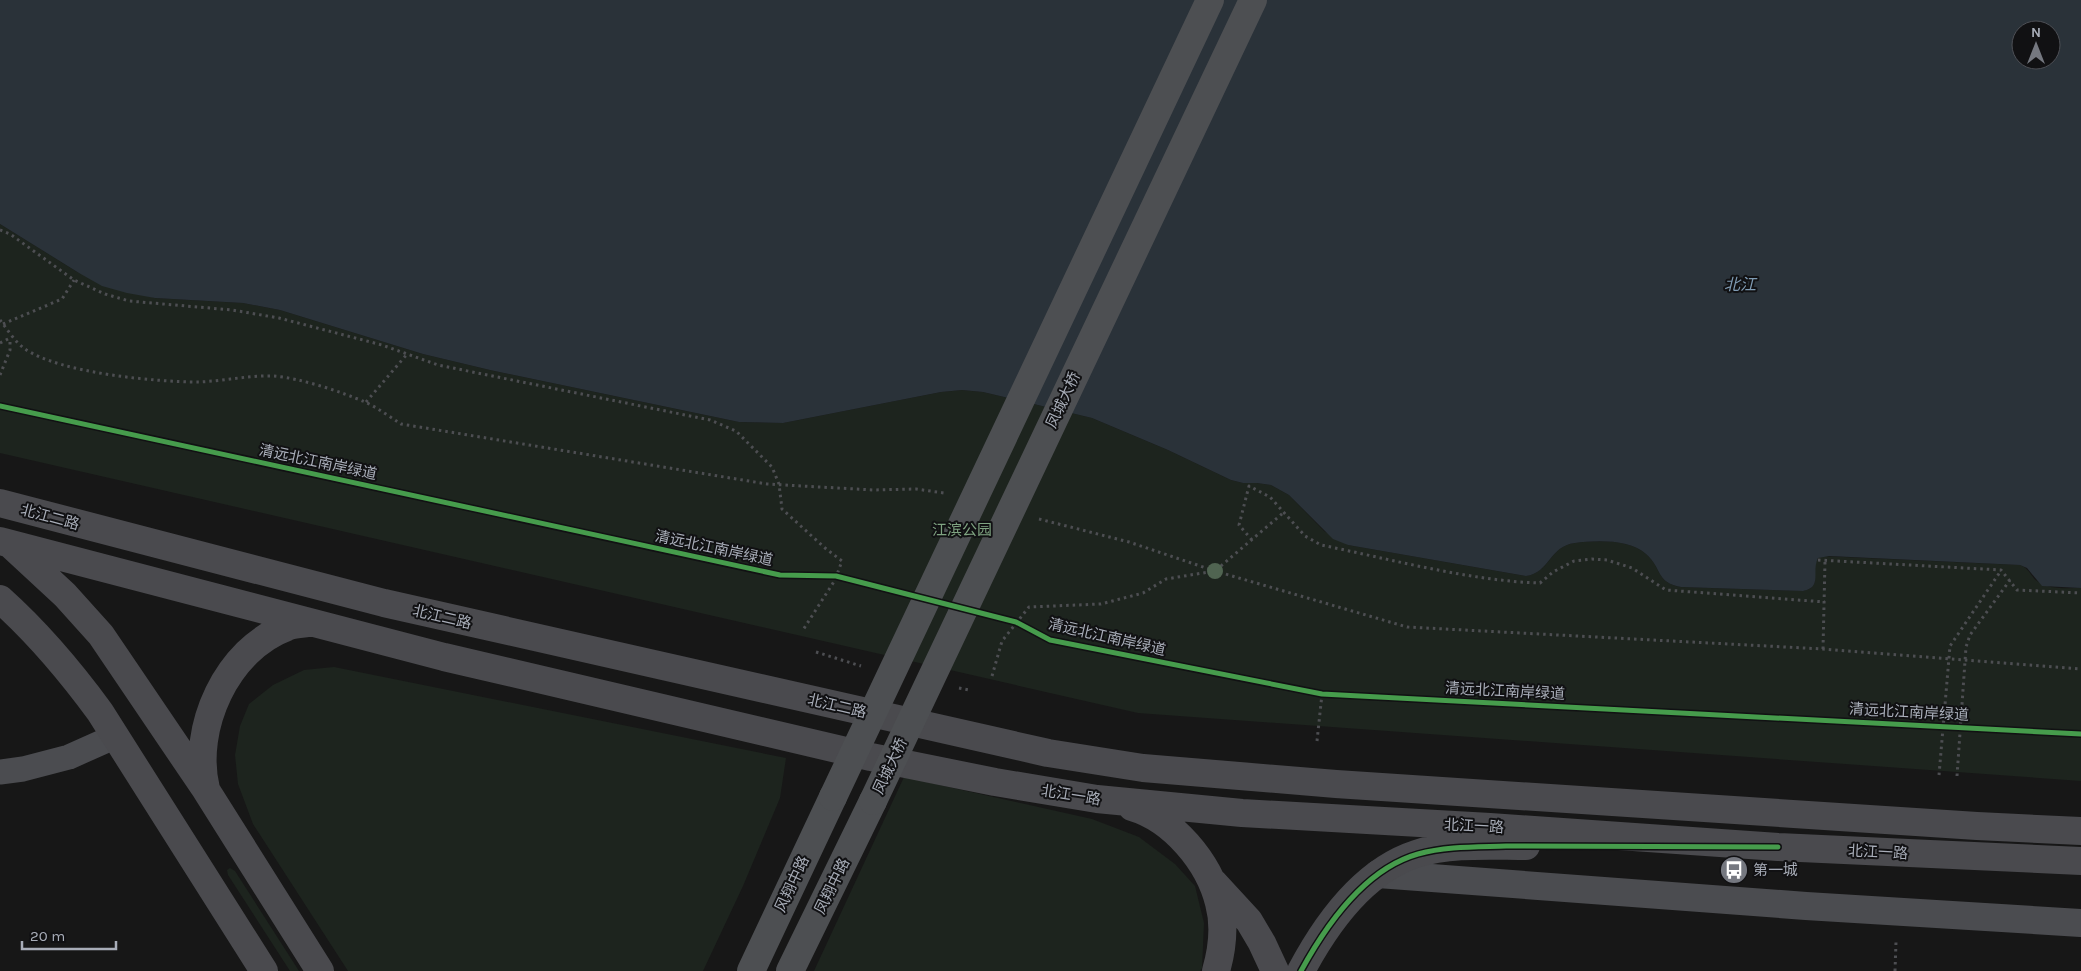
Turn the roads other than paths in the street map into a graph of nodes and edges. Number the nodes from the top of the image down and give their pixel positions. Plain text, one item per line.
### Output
1 (1210, 0) edge
2 (1253, 0) edge
3 (0, 503) edge
4 (3, 540) edge
5 (0, 599) edge
6 (311, 622) junction
7 (116, 736) junction
8 (0, 772) edge
9 (206, 790) junction
10 (873, 800) joint
11 (1096, 800) junction
12 (2081, 831) edge
13 (1778, 847) junction
14 (2081, 861) edge
15 (1378, 874) junction
16 (1211, 880) junction
17 (2081, 923) edge
18 (264, 971) edge
19 (320, 971) edge
20 (751, 971) edge
21 (790, 971) edge
22 (1216, 971) edge
23 (1275, 971) edge
24 (1302, 971) edge

1 - 20 main road, 风翔中路, bridge
2 - 10 main road, 凤城大桥, bridge
3 - 12 main road, 北江二路
4 - 6 main road
4 - 9 main road
5 - 7 main road
6 - 9 main road
6 - 11 main road, 北江一路
7 - 8 street
7 - 18 main road
9 - 19 main road
10 - 21 main road, 凤翔中路
11 - 13 main road, 北江一路
11 - 16 main road
13 - 14 main road, 北江一路
13 - 15 main road
15 - 17 street
15 - 24 main road
16 - 22 main road
16 - 23 main road

